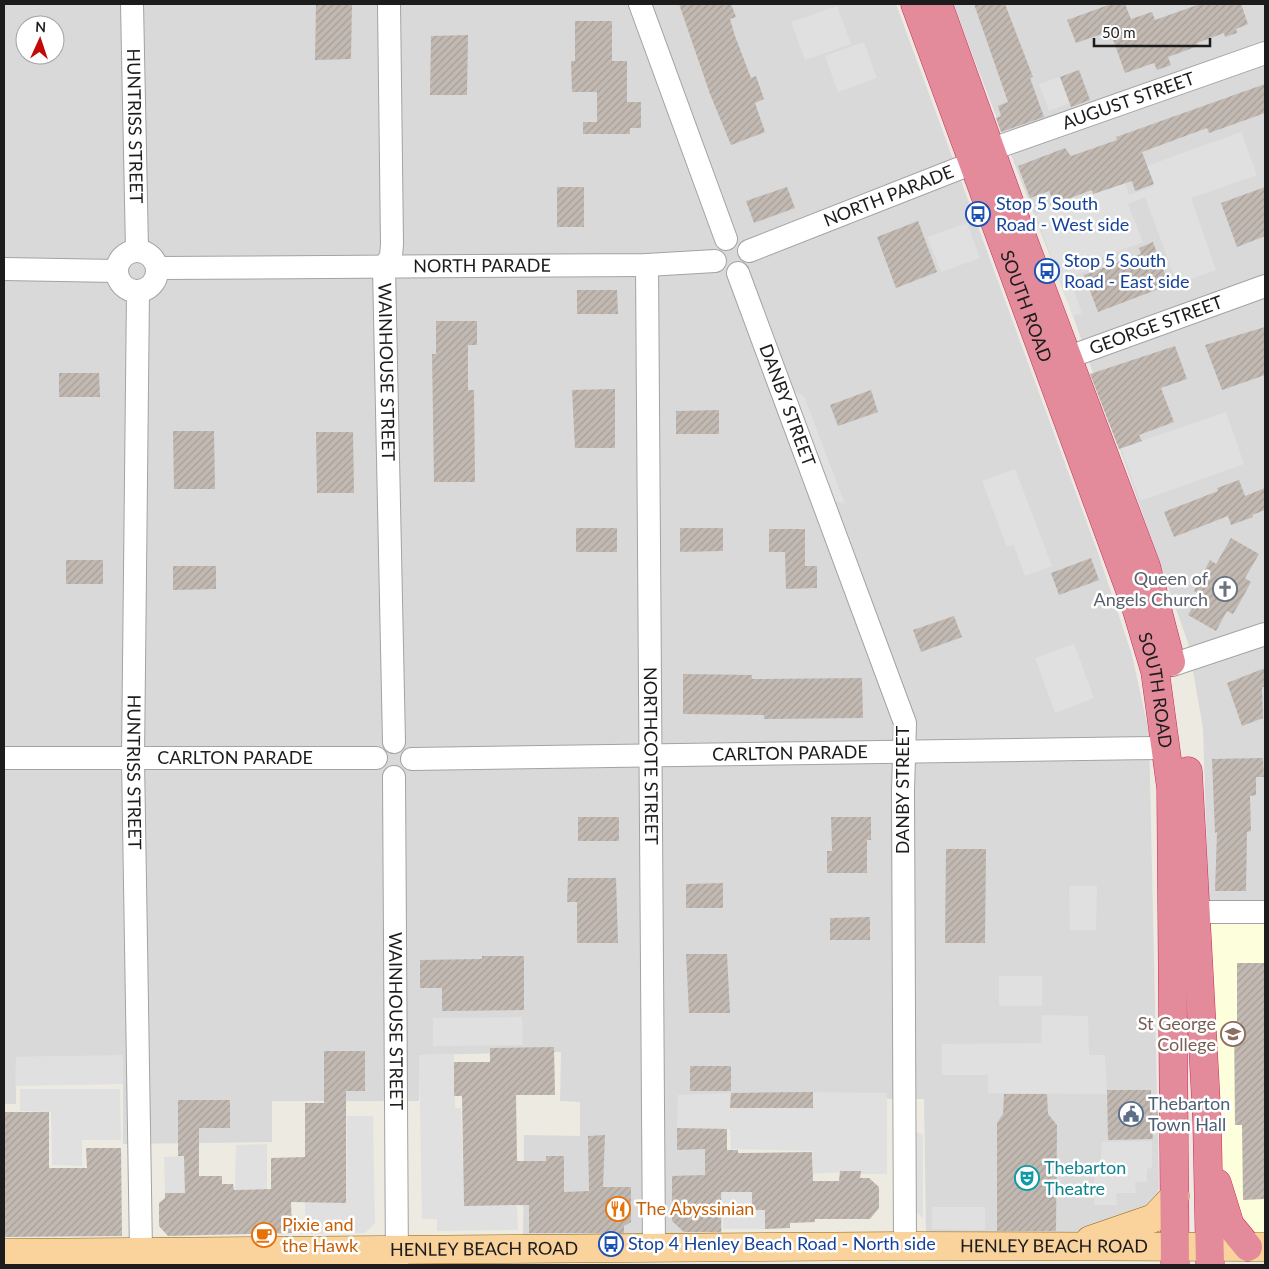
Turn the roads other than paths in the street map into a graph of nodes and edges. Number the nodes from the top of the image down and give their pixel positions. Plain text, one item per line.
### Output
1 (132, 4) edge
2 (390, 4) edge
3 (640, 4) edge
4 (914, 4) edge
5 (938, 4) edge
6 (1265, 53) edge
7 (982, 156) junction
8 (726, 239) junction
9 (137, 250) junction
10 (749, 251) junction
11 (715, 261) junction
12 (647, 265) junction
13 (158, 268) junction
14 (384, 268) junction
15 (4, 269) edge
16 (117, 271) junction
17 (738, 273) junction
18 (1265, 286) edge
19 (138, 292) junction
20 (1058, 359) junction
21 (1265, 634) edge
22 (1172, 665) junction
23 (394, 742) junction
24 (1167, 748) junction
25 (904, 750) junction
26 (652, 757) junction
27 (4, 758) edge
28 (376, 758) junction
29 (133, 759) junction
30 (412, 759) junction
31 (394, 777) junction
32 (1184, 912) junction
33 (1265, 912) edge
34 (1208, 1156) junction
35 (1175, 1196) junction
36 (905, 1246) junction
37 (1069, 1247) junction
38 (1257, 1247) edge
39 (654, 1248) junction
40 (141, 1252) junction
41 (4, 1253) edge
42 (1175, 1256) edge
43 (1209, 1256) edge
44 (544, 1257) edge
45 (397, 1258) edge

1 - 9 street, HUNTRISS STREET
2 - 14 street, WAINHOUSE STREET
3 - 8 street
4 - 7 highway, SOUTH ROAD
5 - 7 highway, SOUTH ROAD
6 - 7 street, AUGUST STREET
7 - 10 street, NORTH PARADE
7 - 20 highway, SOUTH ROAD
8 - 10 street
8 - 11 street
9 - 13 street
9 - 16 street
10 - 17 street
11 - 12 street, NORTH PARADE
11 - 17 street
12 - 14 street, NORTH PARADE
12 - 26 street, NORTHCOTE STREET
13 - 14 street, NORTH PARADE
13 - 19 street
14 - 23 street, WAINHOUSE STREET
15 - 16 street
16 - 19 street
17 - 25 street, DANBY STREET
18 - 20 street, GEORGE STREET
19 - 29 street, HUNTRISS STREET
20 - 22 highway, SOUTH ROAD
20 - 24 highway, SOUTH ROAD
21 - 22 street
22 - 32 highway, SOUTH ROAD
23 - 28 street
23 - 30 street
24 - 25 street, CARLTON PARADE
24 - 32 highway, SOUTH ROAD
25 - 26 street, CARLTON PARADE
25 - 36 street, DANBY STREET
26 - 30 street, CARLTON PARADE
26 - 39 street, NORTHCOTE STREET
27 - 29 street, CARLTON PARADE
28 - 29 street, CARLTON PARADE
28 - 31 street
29 - 40 street, HUNTRISS STREET
30 - 31 street
31 - 45 street, WAINHOUSE STREET
32 - 33 street
32 - 34 highway, SOUTH ROAD
32 - 35 highway, SOUTH ROAD
34 - 38 highway
34 - 43 highway, SOUTH ROAD
35 - 37 main road
35 - 42 highway, SOUTH ROAD
36 - 37 main road, HENLEY BEACH ROAD
36 - 39 main road, HENLEY BEACH ROAD
37 - 42 main road, HENLEY BEACH ROAD
38 - 43 main road, HENLEY BEACH ROAD
39 - 44 main road, HENLEY BEACH ROAD
40 - 41 main road, HENLEY BEACH ROAD
40 - 45 main road, HENLEY BEACH ROAD
42 - 43 main road, HENLEY BEACH ROAD
44 - 45 main road, HENLEY BEACH ROAD

